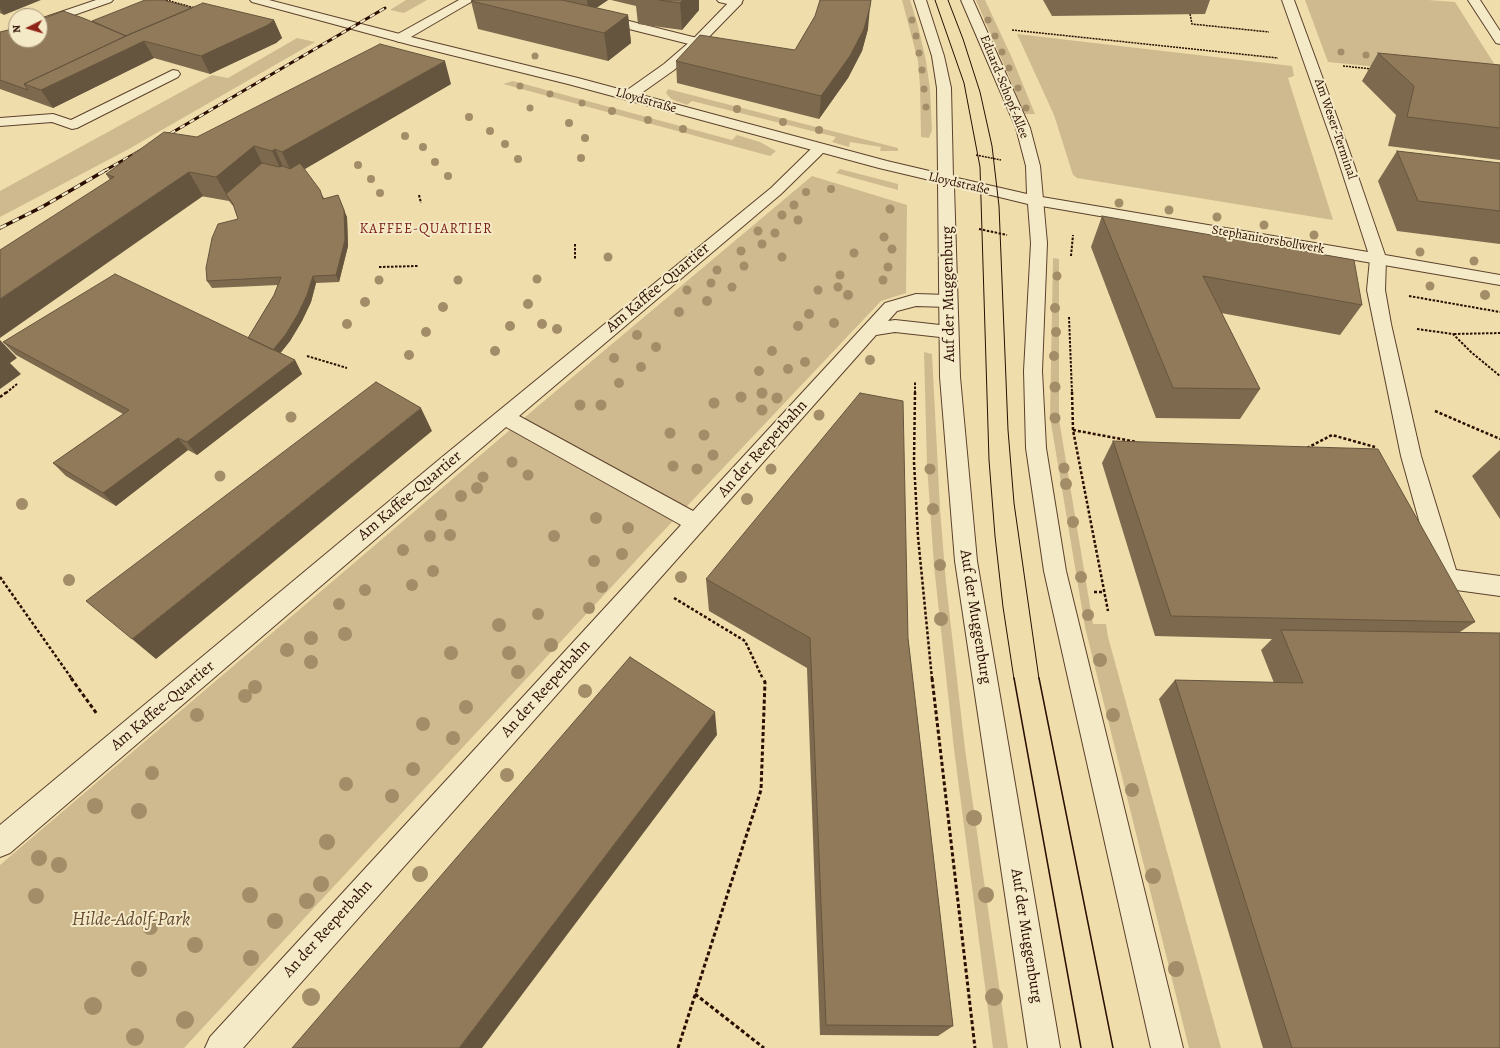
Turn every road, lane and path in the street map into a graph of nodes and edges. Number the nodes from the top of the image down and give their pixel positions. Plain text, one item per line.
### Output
1 (107, 0) edge
2 (256, 0) edge
3 (444, 0) edge
4 (467, 0) edge
5 (723, 0) edge
6 (920, 0) edge
7 (967, 0) edge
8 (1288, 0) edge
9 (1474, 0) edge
10 (736, 1) edge
11 (1190, 14) dead end
12 (590, 15) edge
13 (48, 20) edge
14 (1005, 30) dead end
15 (387, 35) junction
16 (1300, 36) junction
17 (400, 38) junction
18 (1500, 40) edge
19 (697, 42) junction
20 (1310, 61) junction
21 (1351, 66) dead end
22 (1379, 69) dead end
23 (173, 74) edge
24 (628, 96) junction
25 (0, 122) edge
26 (820, 148) junction
27 (946, 149) junction
28 (1033, 166) junction
29 (947, 181) junction
30 (419, 195) dead end
31 (1036, 200) junction
32 (421, 203) dead end
33 (948, 221) junction
34 (1073, 237) dead end
35 (1039, 243) junction
36 (575, 244) dead end
37 (1073, 251) junction
38 (1071, 257) dead end
39 (575, 259) dead end
40 (1378, 259) junction
41 (378, 266) dead end
42 (418, 266) dead end
43 (1500, 280) edge
44 (1376, 290) junction
45 (948, 300) junction
46 (1500, 312) edge
47 (1069, 315) dead end
48 (1382, 324) junction
49 (916, 327) junction
50 (871, 330) junction
51 (949, 332) junction
52 (1500, 333) edge
53 (1453, 334) junction
54 (307, 356) dead end
55 (347, 368) dead end
56 (1500, 376) edge
57 (17, 384) dead end
58 (1398, 395) junction
59 (0, 397) edge
60 (504, 417) junction
61 (1073, 430) junction
62 (1500, 439) edge
63 (1143, 442) edge
64 (1302, 450) edge
65 (1411, 456) junction
66 (696, 523) junction
67 (0, 577) edge
68 (1447, 579) junction
69 (644, 580) junction
70 (1500, 586) edge
71 (1421, 592) edge
72 (1108, 611) dead end
73 (118, 744) junction
74 (0, 843) edge
75 (695, 994) junction
76 (221, 1048) edge
77 (678, 1048) edge
78 (764, 1048) edge
79 (976, 1048) edge
80 (1044, 1048) edge
81 (1167, 1048) edge

1 - 13 street
2 - 15 street, Lloydstraße
3 - 15 street
4 - 17 street
5 - 10 street
6 - 27 street
7 - 28 street, Eduard-Schopf-Allee
8 - 16 street, Am Weser-Terminal
9 - 18 street
10 - 19 street
11 - 16 path
12 - 19 street
14 - 20 path
15 - 17 street, Lloydstraße
16 - 20 street, Am Weser-Terminal
17 - 24 street, Lloydstraße
19 - 24 street
20 - 40 street, Am Weser-Terminal
21 - 22 path
23 - 25 street
24 - 26 street, Lloydstraße
26 - 29 street, Lloydstraße
26 - 60 street, Am Kaffee-Quartier
27 - 28 path
27 - 29 street
28 - 31 street, Eduard-Schopf-Allee
29 - 31 street, Lloydstraße
29 - 33 street, Auf der Muggenburg
30 - 32 path
31 - 35 street
31 - 40 street, Stephanitorsbollwerk
33 - 35 path
33 - 45 street, Auf der Muggenburg
34 - 37 path
35 - 37 path
35 - 81 street
36 - 39 path
37 - 38 path
40 - 43 street, Stephanitorsbollwerk
40 - 44 street, Am Weser-Terminal
41 - 42 path
44 - 46 path
44 - 48 street, Am Weser-Terminal
45 - 50 street, An der Reeperbahn
45 - 51 street, Auf der Muggenburg
47 - 61 path
48 - 53 path
48 - 58 street, Am Weser-Terminal
49 - 50 street
49 - 51 street
49 - 79 path
50 - 66 street, An der Reeperbahn
51 - 80 street, Auf der Muggenburg
52 - 53 path
53 - 56 path
54 - 55 path
57 - 59 path
58 - 62 path
58 - 65 street, Am Weser-Terminal
60 - 66 street
60 - 73 street, Am Kaffee-Quartier
61 - 63 path
61 - 72 path
64 - 65 path
65 - 68 street, Am Weser-Terminal
66 - 69 street, An der Reeperbahn
67 - 73 path
68 - 70 street
68 - 71 street
69 - 75 path
69 - 76 street, An der Reeperbahn
73 - 74 street, Am Kaffee-Quartier
75 - 77 path
75 - 78 path

